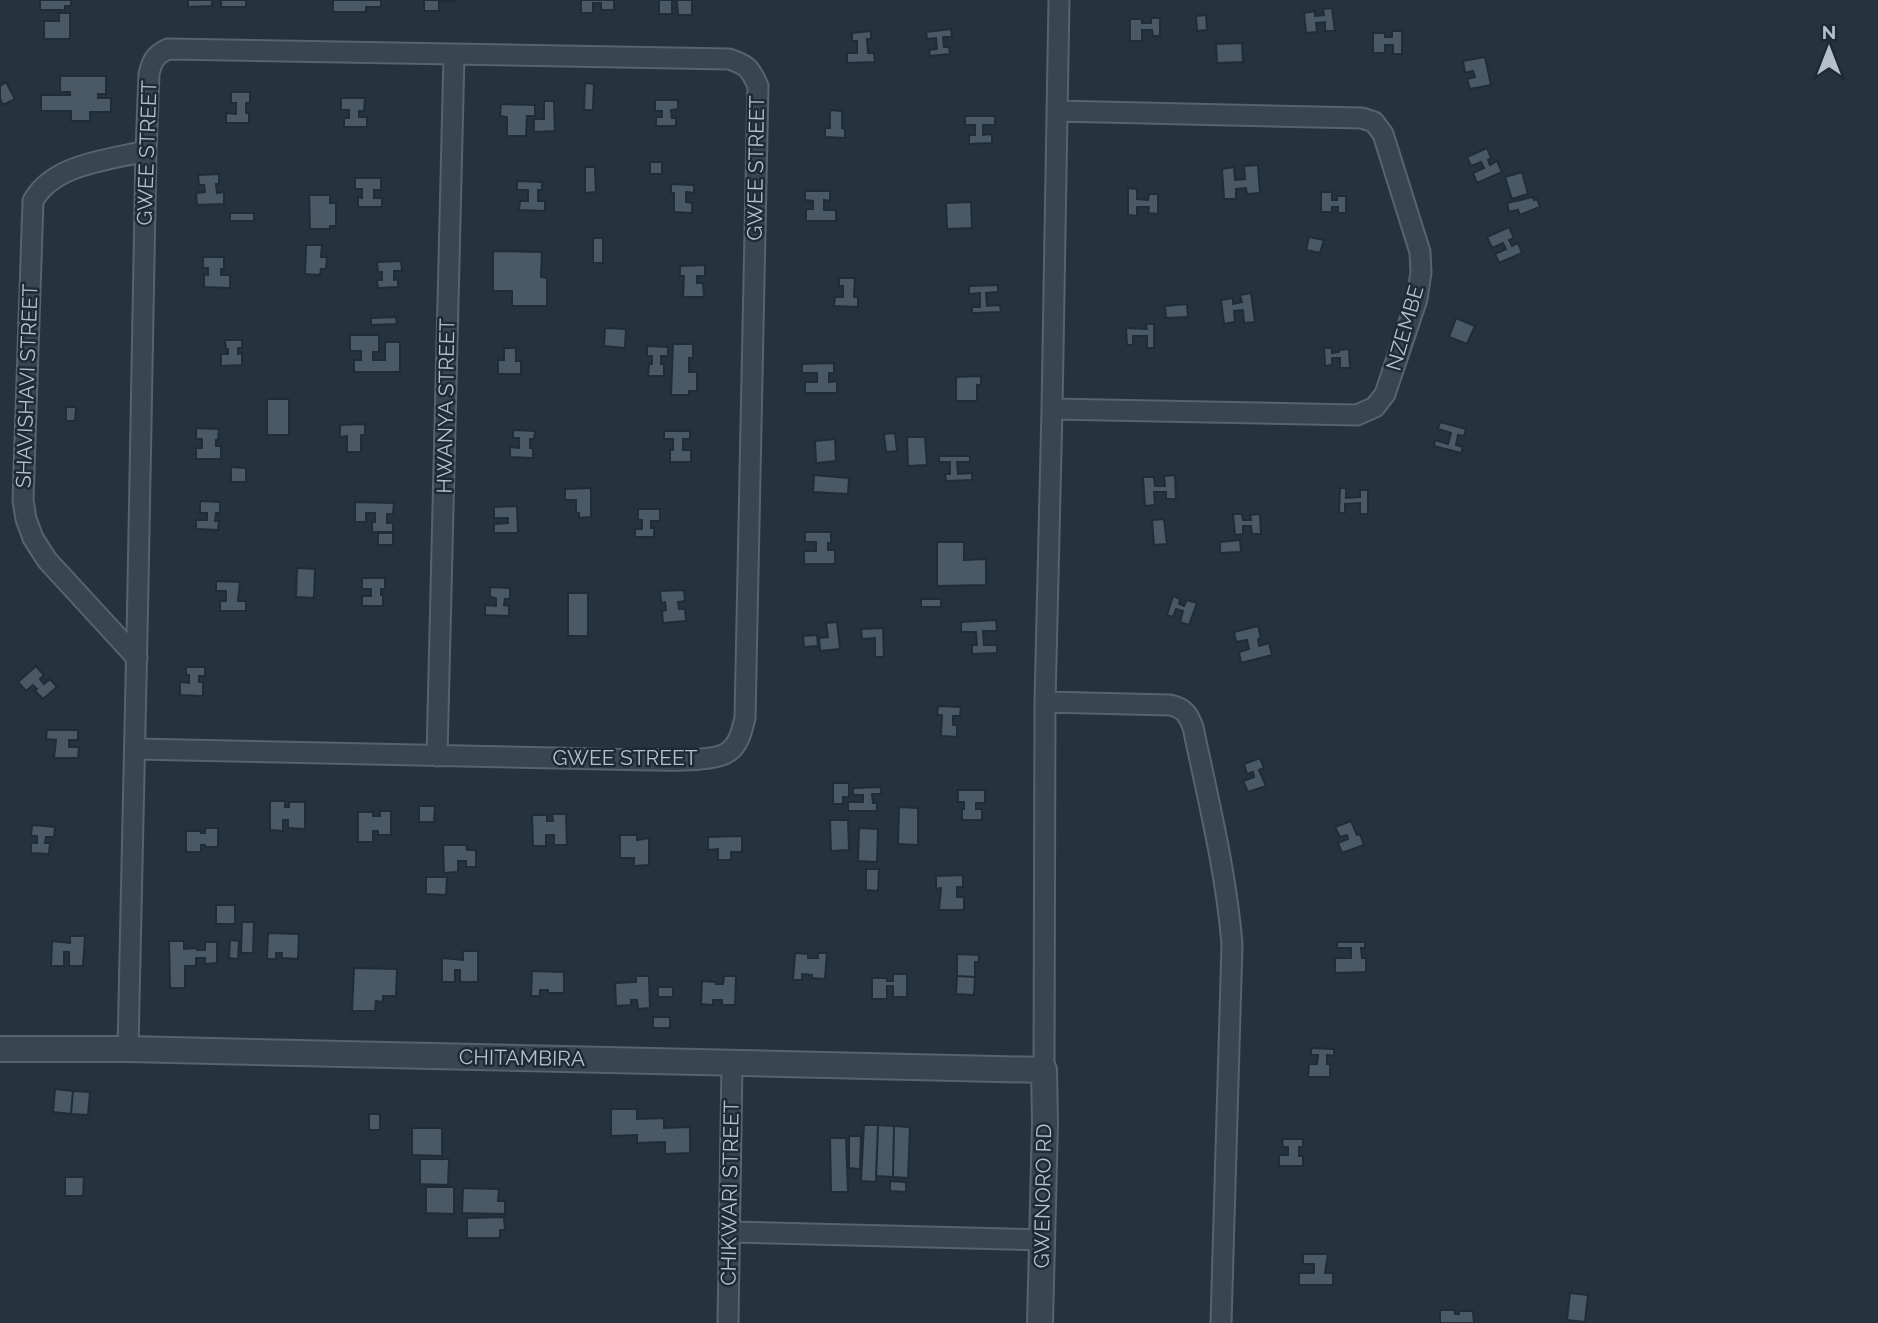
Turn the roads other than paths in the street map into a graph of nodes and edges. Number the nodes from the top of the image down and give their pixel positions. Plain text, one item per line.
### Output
1 (1059, 0) edge
2 (454, 55) junction
3 (1057, 111) junction
4 (146, 151) junction
5 (1052, 409) junction
6 (137, 658) junction
7 (1045, 702) junction
8 (135, 749) junction
9 (437, 756) junction
10 (0, 1049) edge
11 (128, 1049) junction
12 (732, 1063) junction
13 (1044, 1070) junction
14 (730, 1232) junction
15 (1043, 1240) junction
16 (728, 1323) edge
17 (1040, 1323) edge
18 (1221, 1323) edge

1 - 3 street
2 - 4 street, GWEE STREET
2 - 9 street, HWANYA STREET
2 - 9 street, GWEE STREET
3 - 5 street
3 - 5 street, NZEMBE
4 - 6 street, GWEE STREET
4 - 6 street, SHAVISHAVI STREET
5 - 7 street
6 - 8 street, GWEE STREET
7 - 13 street
7 - 18 street
8 - 9 street, GWEE STREET
8 - 11 street, GWEE STREET
10 - 11 street, CHITAMBIRA
11 - 12 street, CHITAMBIRA
12 - 13 street, CHITAMBIRA
12 - 14 street, CHIKWARI STREET
13 - 15 street, GWENORO RD
14 - 15 street
14 - 16 street, CHIKWARI STREET
15 - 17 street, GWENORO RD

